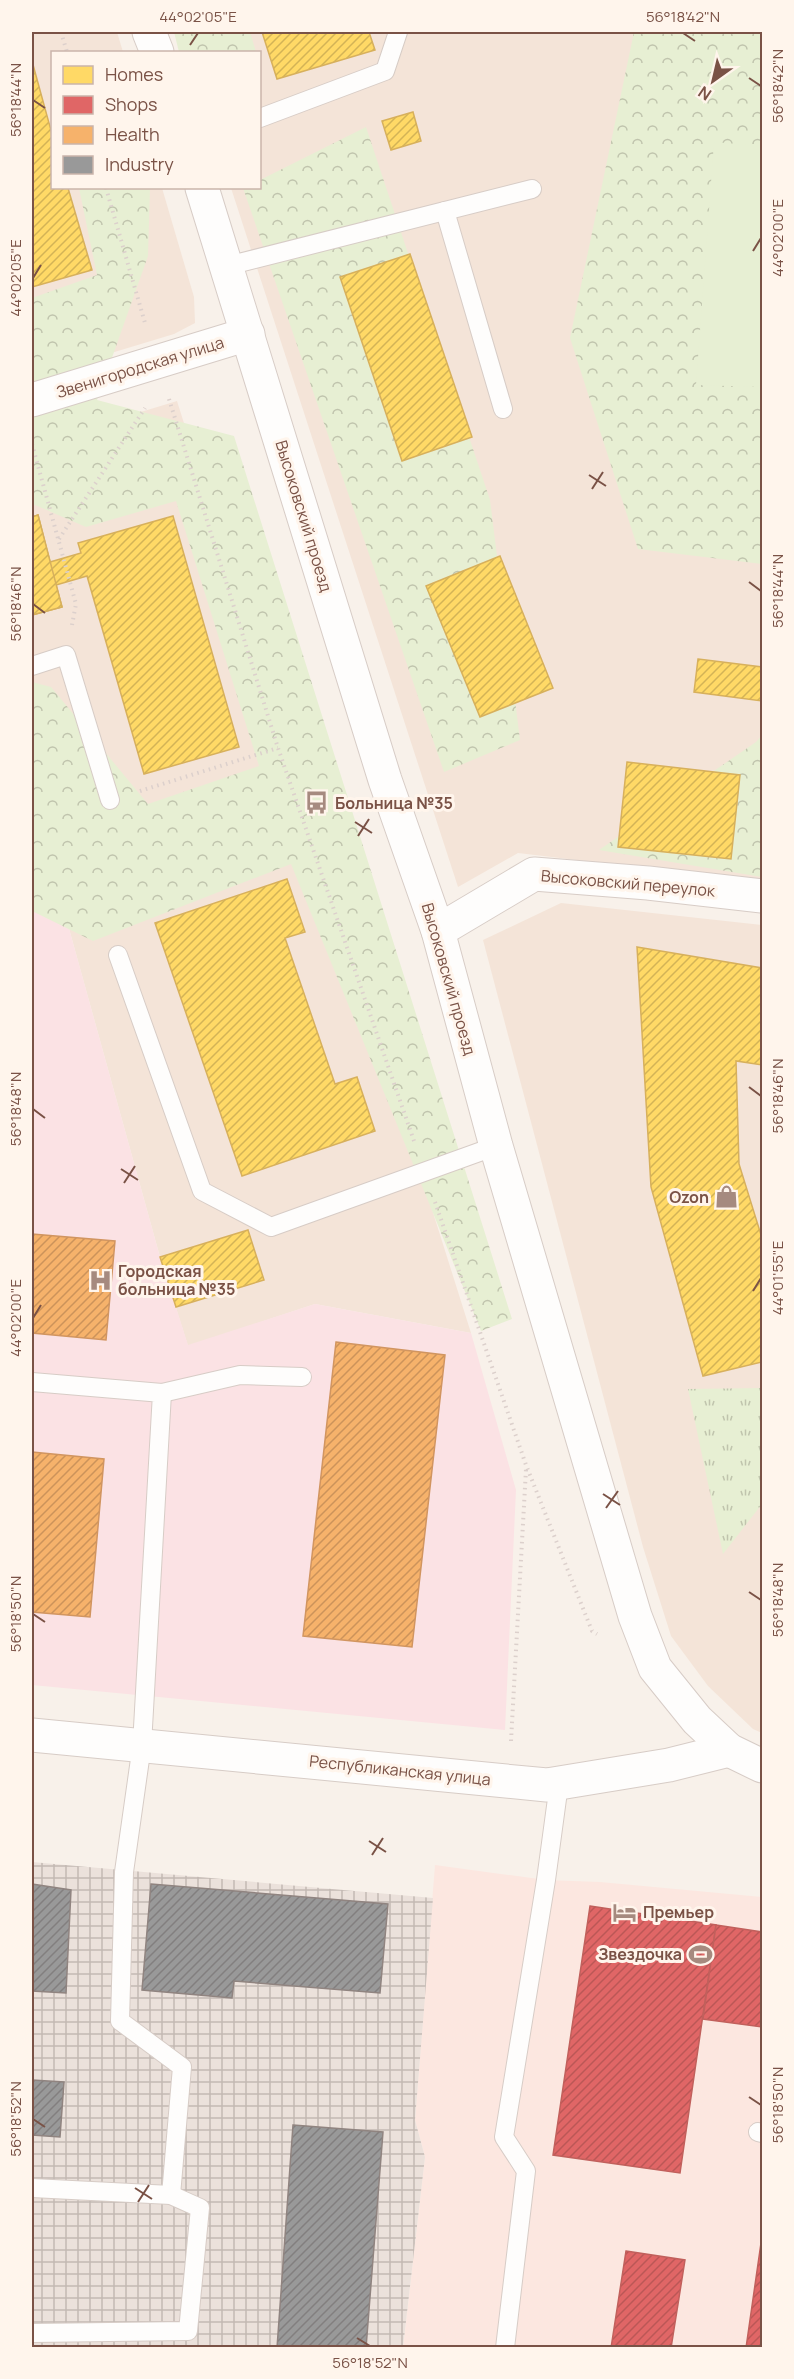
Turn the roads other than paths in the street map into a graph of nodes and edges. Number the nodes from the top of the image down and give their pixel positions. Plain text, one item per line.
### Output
1 (150, 32) edge
2 (398, 32) edge
3 (157, 51) edge
4 (261, 118) edge
5 (202, 189) edge
6 (532, 189) dead end
7 (445, 211) junction
8 (226, 266) junction
9 (248, 334) junction
10 (32, 400) edge
11 (503, 409) dead end
12 (32, 666) edge
13 (110, 800) road end
14 (762, 896) edge
15 (438, 931) junction
16 (118, 955) dead end
17 (496, 1146) junction
18 (302, 1377) dead end
19 (32, 1382) edge
20 (162, 1393) junction
21 (32, 1735) edge
22 (142, 1745) junction
23 (729, 1750) junction
24 (762, 1766) edge
25 (560, 1784) junction
26 (32, 2188) edge
27 (171, 2195) junction
28 (32, 2333) edge
29 (505, 2348) edge

1 - 3 street
2 - 4 lane
5 - 8 street, Высоковский проезд
6 - 7 lane
7 - 8 lane
7 - 11 lane
8 - 9 street, Высоковский проезд
9 - 10 street, Звенигородская улица
9 - 15 street, Высоковский проезд
12 - 13 lane
14 - 15 street, Высоковский переулок
15 - 17 street, Высоковский проезд
16 - 17 lane
17 - 23 street, Высоковский проезд
18 - 20 lane
19 - 20 lane
20 - 22 lane
21 - 22 street, Республиканская улица
22 - 25 street, Республиканская улица
22 - 27 lane
23 - 24 street
23 - 25 street, Республиканская улица
25 - 29 lane
26 - 27 lane
27 - 28 lane

